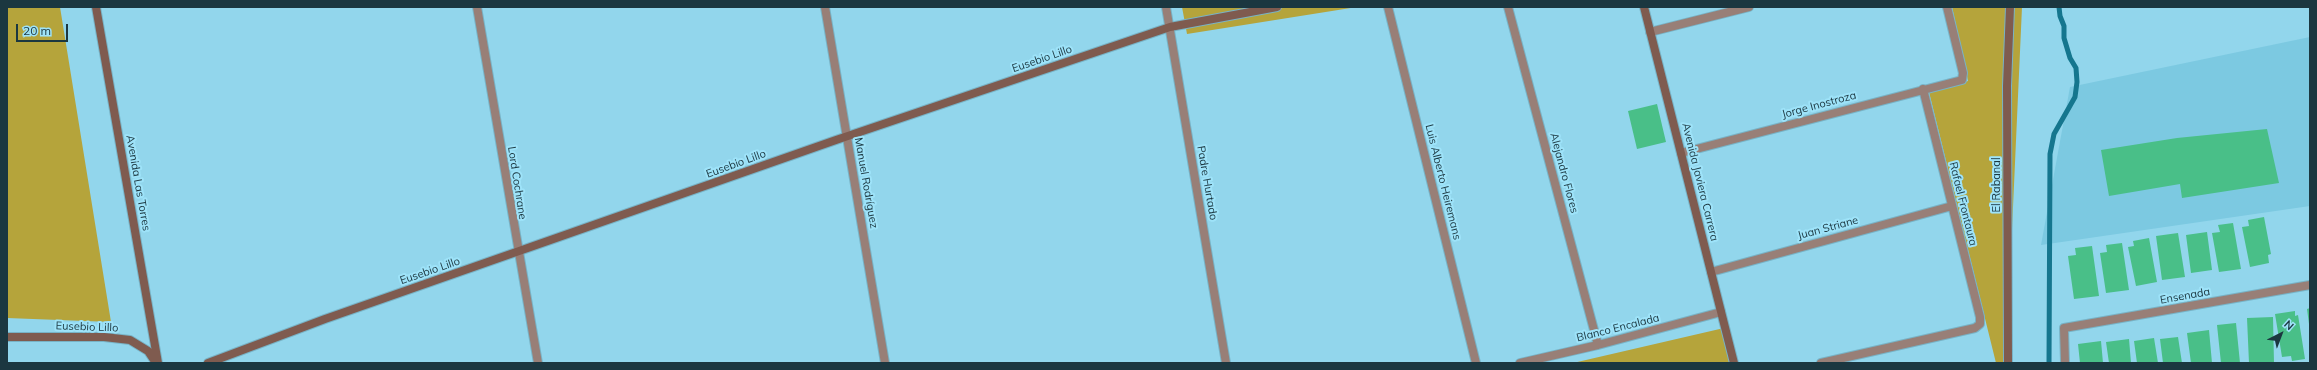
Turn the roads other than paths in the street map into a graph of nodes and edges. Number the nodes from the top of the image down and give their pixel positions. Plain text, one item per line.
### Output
1 (96, 7) edge
2 (477, 7) edge
3 (825, 7) edge
4 (1166, 7) edge
5 (1277, 7) edge
6 (1388, 7) edge
7 (1508, 7) edge
8 (1644, 7) edge
9 (1749, 7) edge
10 (1947, 7) edge
11 (2010, 7) edge
12 (1170, 26) junction
13 (1650, 32) junction
14 (1923, 89) junction
15 (847, 136) junction
16 (1681, 153) junction
17 (1952, 206) junction
18 (518, 252) junction
19 (1711, 272) junction
20 (2310, 284) edge
21 (1721, 312) junction
22 (7, 337) edge
23 (1598, 345) junction
24 (157, 363) edge
25 (208, 363) edge
26 (538, 363) edge
27 (885, 363) edge
28 (1226, 363) edge
29 (1476, 363) edge
30 (1520, 363) edge
31 (1734, 363) edge
32 (1821, 363) edge
33 (2008, 363) edge
34 (2065, 363) edge

1 - 24 street, Avenida Las Torres
2 - 18 street, Lord Cochrane
3 - 15 street, Manuel Rodríguez
4 - 12 street, Padre Hurtado
5 - 12 street, Eusebio Lillo
6 - 29 street, Luis Alberto Heiremans
7 - 23 street, Alejandro Flores
8 - 13 street, Avenida Javiera Carrera
9 - 13 street
10 - 14 street, Jorge Inostroza
11 - 33 street, El Rabanal
12 - 15 street, Eusebio Lillo
12 - 28 street, Padre Hurtado
13 - 16 street, Avenida Javiera Carrera
14 - 16 street, Jorge Inostroza
14 - 17 street, Rafael Frontaura
15 - 18 street, Eusebio Lillo
15 - 27 street, Manuel Rodríguez
16 - 19 street, Avenida Javiera Carrera
17 - 19 street, Juan Striane
17 - 32 street, Rafael Frontaura
18 - 25 street, Eusebio Lillo
18 - 26 street, Lord Cochrane
19 - 21 street, Avenida Javiera Carrera
20 - 34 street, Ensenada
21 - 23 street, Blanco Encalada
21 - 31 street, Avenida Javiera Carrera
22 - 24 street, Eusebio Lillo
23 - 30 street, Blanco Encalada

